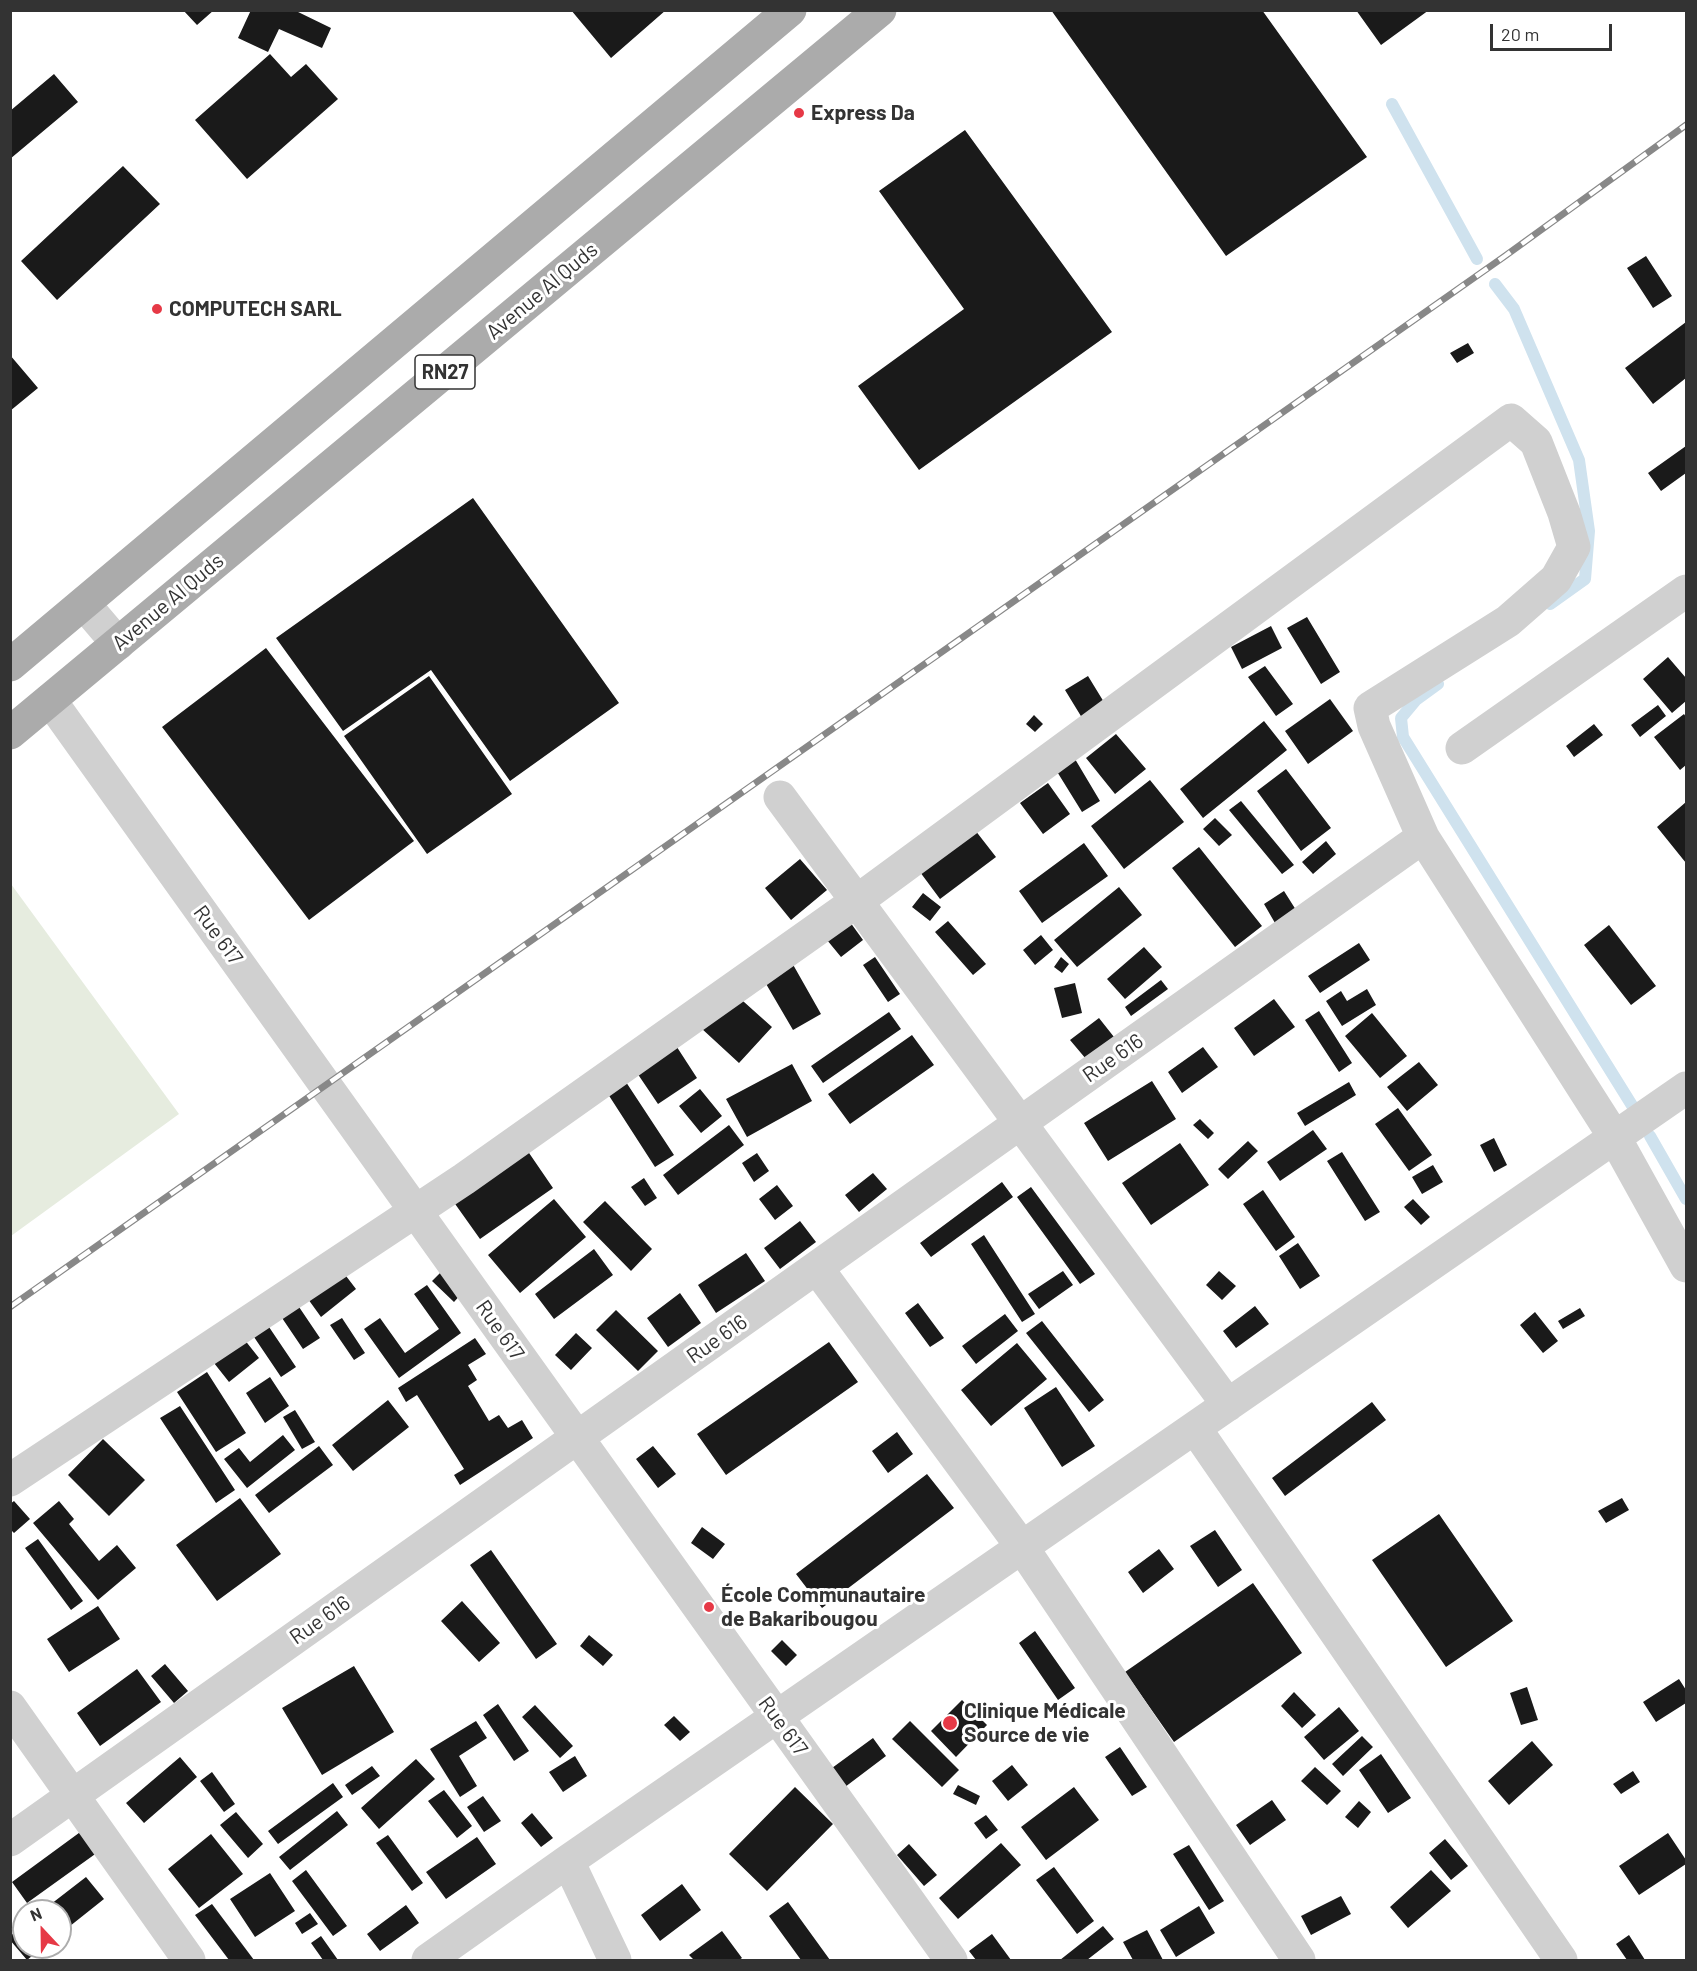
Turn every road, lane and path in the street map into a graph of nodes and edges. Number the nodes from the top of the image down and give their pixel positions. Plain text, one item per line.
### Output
1 (790, 10) edge
2 (880, 10) edge
3 (1686, 591) edge
4 (84, 604) junction
5 (118, 644) junction
6 (10, 665) edge
7 (50, 700) junction
8 (10, 734) edge
9 (1462, 748) dead end
10 (780, 797) dead end
11 (1423, 837) junction
12 (856, 901) junction
13 (1686, 1088) edge
14 (1021, 1124) junction
15 (1615, 1138) junction
16 (416, 1212) junction
17 (1686, 1266) edge
18 (817, 1268) junction
19 (1228, 1405) junction
20 (1195, 1428) junction
21 (577, 1438) junction
22 (10, 1480) edge
23 (1022, 1547) junction
24 (10, 1707) edge
25 (776, 1717) junction
26 (73, 1796) junction
27 (10, 1840) edge
28 (568, 1861) junction
29 (189, 1960) edge
30 (428, 1960) edge
31 (615, 1960) edge
32 (951, 1960) edge
33 (1299, 1960) edge
34 (1561, 1960) edge

1 - 4 main road, RN27
2 - 5 main road, Avenue Al Quds / RN27
3 - 9 street
4 - 5 street
4 - 6 main road, RN27
5 - 7 main road, Avenue Al Quds / RN27
7 - 8 main road, Avenue Al Quds / RN27
7 - 16 street, Rue 617
10 - 12 street
11 - 12 street
11 - 14 street, Rue 616
11 - 15 street
12 - 14 street
12 - 16 street
13 - 15 street
14 - 18 street, Rue 616
14 - 19 street
15 - 17 street
15 - 19 street
16 - 21 street, Rue 617
16 - 22 street
18 - 21 street, Rue 616
18 - 23 street
19 - 20 street
20 - 23 street
20 - 34 street
21 - 25 street, Rue 617
21 - 26 street, Rue 616
23 - 25 street
23 - 33 street
24 - 26 street
25 - 28 street
25 - 32 street, Rue 617
26 - 27 street, Rue 616
26 - 29 street
28 - 30 street
28 - 31 street

